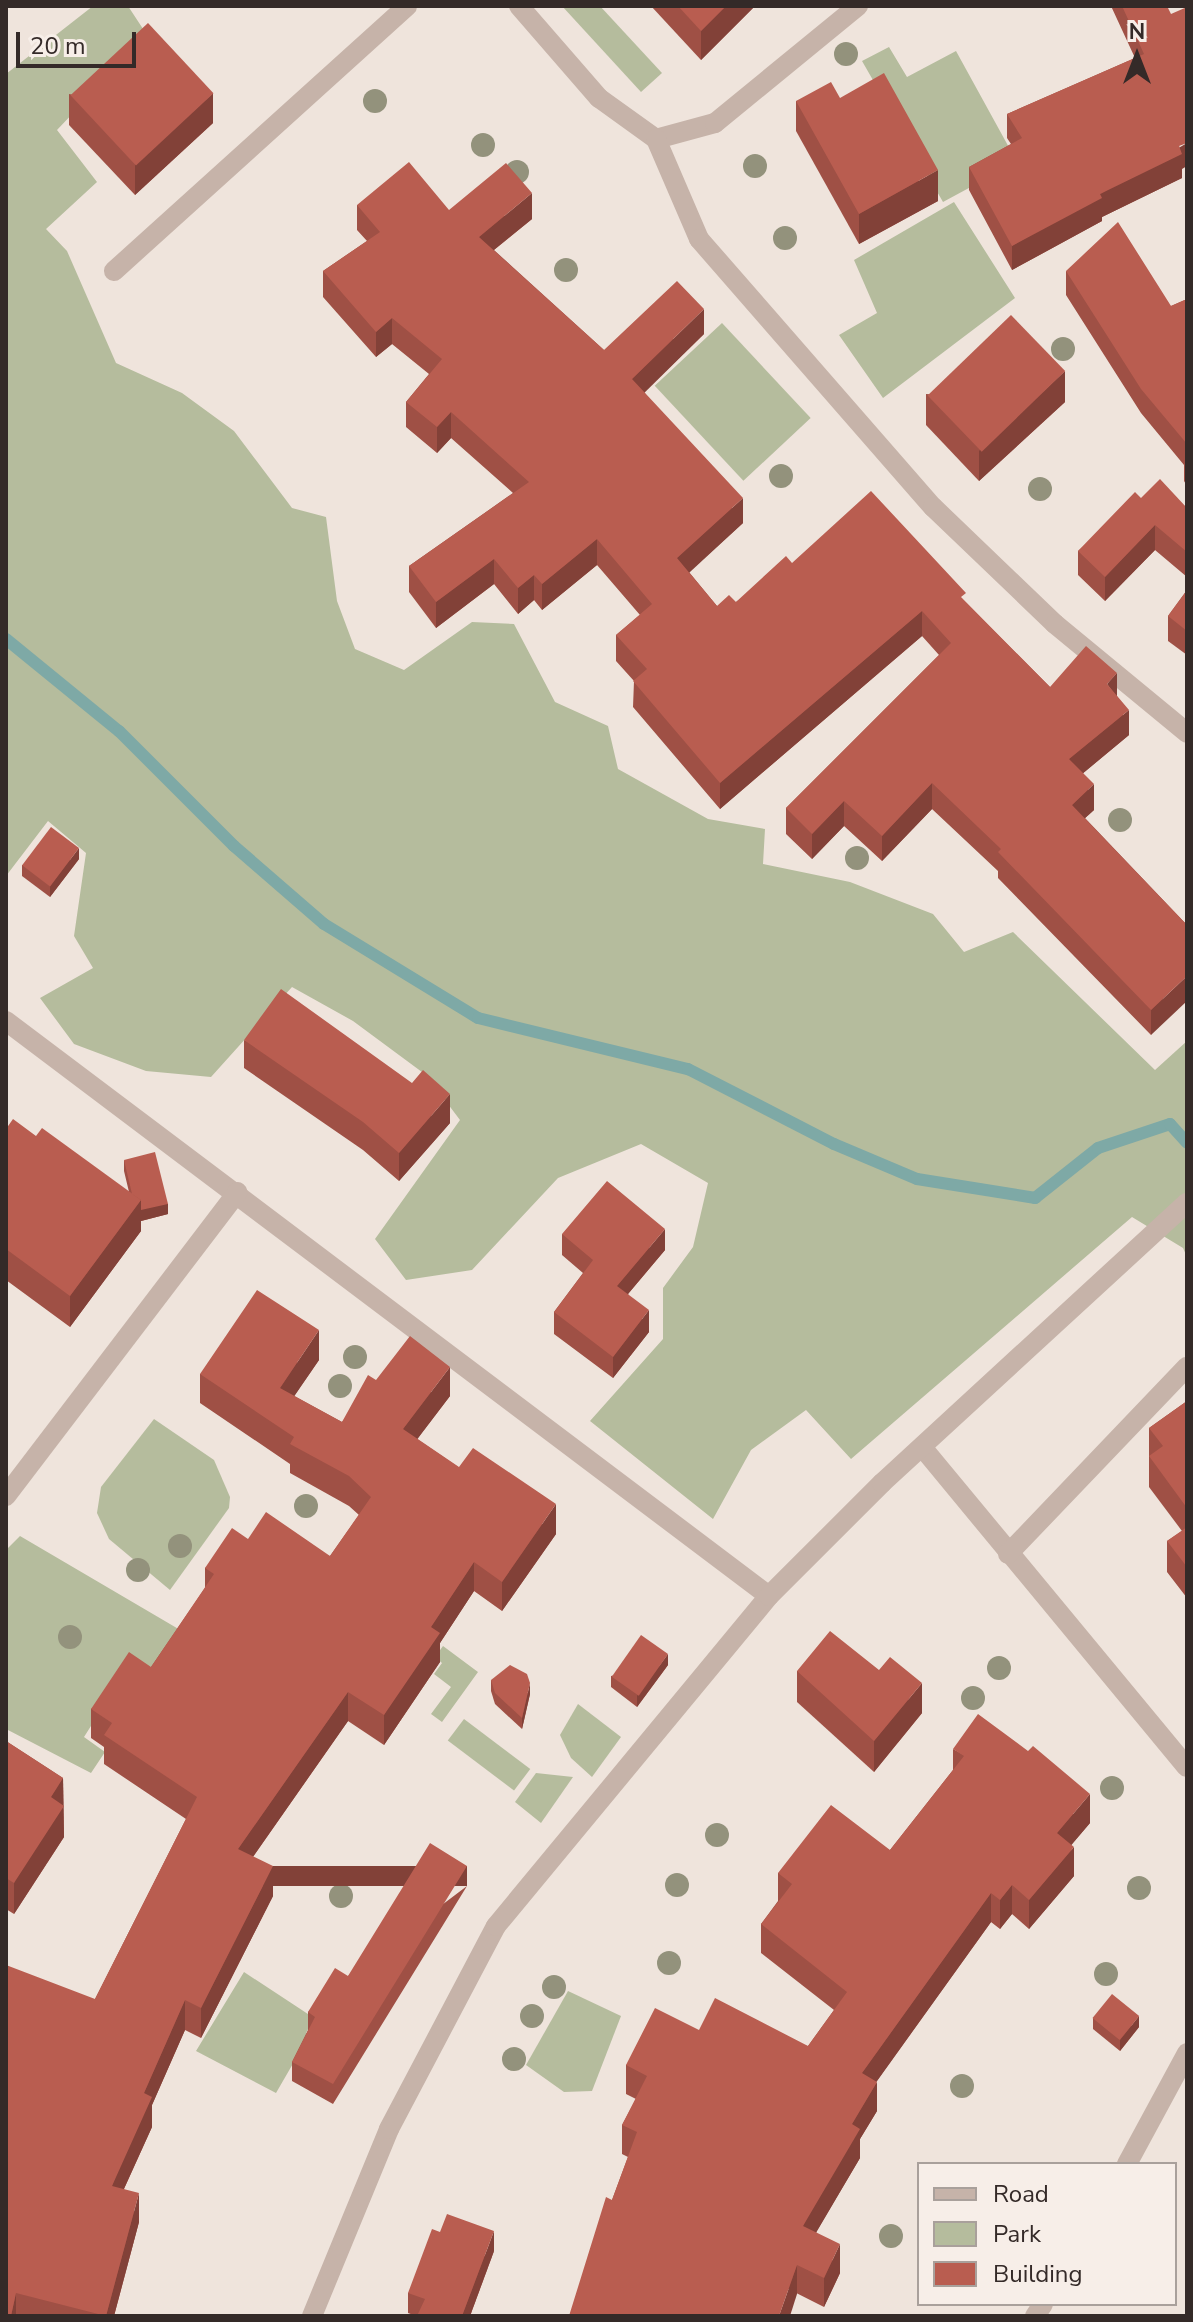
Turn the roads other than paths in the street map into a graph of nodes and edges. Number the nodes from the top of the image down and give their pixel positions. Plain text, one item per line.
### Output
1 (407, 6) edge
2 (519, 6) edge
3 (858, 6) edge
4 (656, 139) junction
5 (114, 271) dead end
6 (1187, 733) edge
7 (6, 1021) edge
8 (238, 1192) junction
9 (1187, 1203) edge
10 (1187, 1367) edge
11 (922, 1447) junction
12 (6, 1496) edge
13 (1008, 1554) junction
14 (769, 1596) junction
15 (1187, 1767) edge
16 (1187, 2053) edge
17 (1128, 2162) edge
18 (312, 2316) edge

1 - 5 street
2 - 4 street
3 - 4 street
4 - 6 street
7 - 8 street
8 - 12 street
8 - 14 street
9 - 11 street
10 - 13 street
11 - 13 street
11 - 14 street
13 - 15 street
14 - 18 street
16 - 17 street

